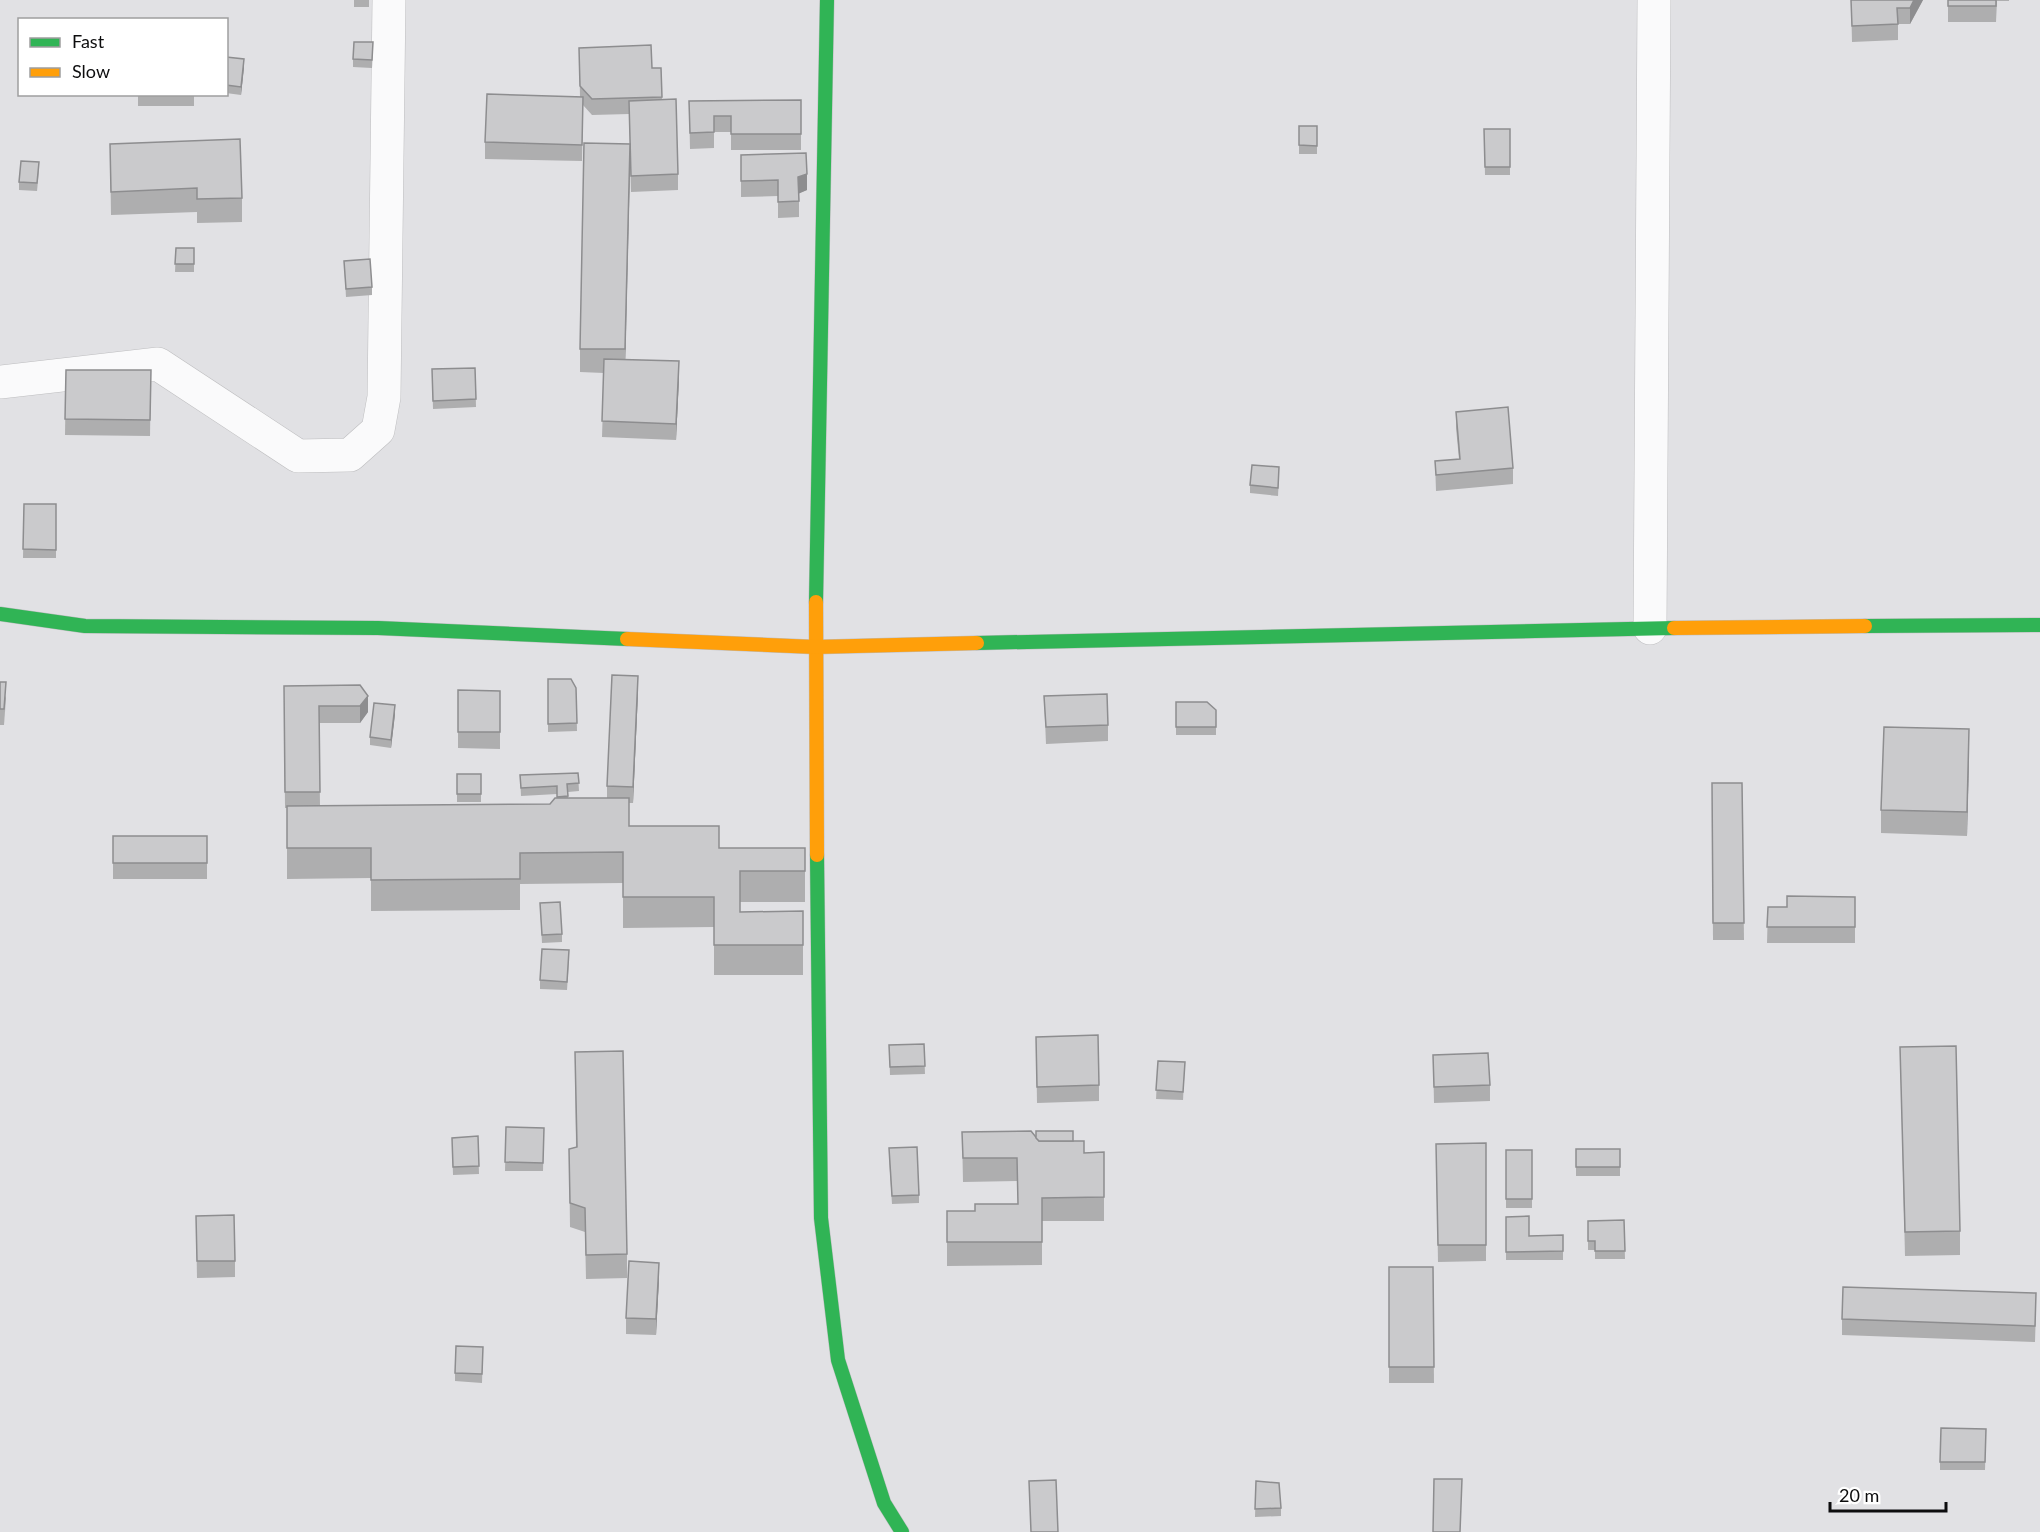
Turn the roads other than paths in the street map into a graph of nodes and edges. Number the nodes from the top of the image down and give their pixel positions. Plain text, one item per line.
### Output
1 (389, 0) edge
2 (827, 0) edge
3 (1654, 0) edge
4 (0, 382) edge
5 (0, 614) edge
6 (2040, 625) edge
7 (1650, 628) junction
8 (815, 647) junction
9 (902, 1532) edge

1 - 4 street
2 - 8 street
3 - 7 street
5 - 8 street
6 - 7 street
7 - 8 street
8 - 9 street

